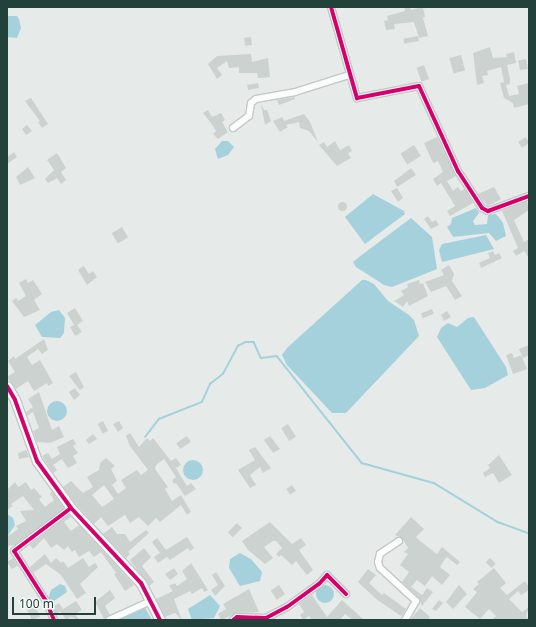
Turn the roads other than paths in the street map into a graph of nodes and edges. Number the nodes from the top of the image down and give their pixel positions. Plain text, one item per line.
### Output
1 (331, 7) edge
2 (349, 75) junction
3 (233, 128) dead end
4 (529, 196) edge
5 (7, 386) edge
6 (71, 508) junction
7 (399, 541) dead end
8 (16, 550) dead end
9 (346, 594) dead end
10 (151, 601) junction
11 (54, 620) edge
12 (109, 620) edge
13 (160, 620) edge
14 (232, 620) edge
15 (405, 620) edge

1 - 2 street
2 - 3 street
2 - 4 street
5 - 6 street
6 - 8 street
6 - 10 street
6 - 11 street
7 - 15 street
9 - 14 street
10 - 12 street
10 - 13 street

